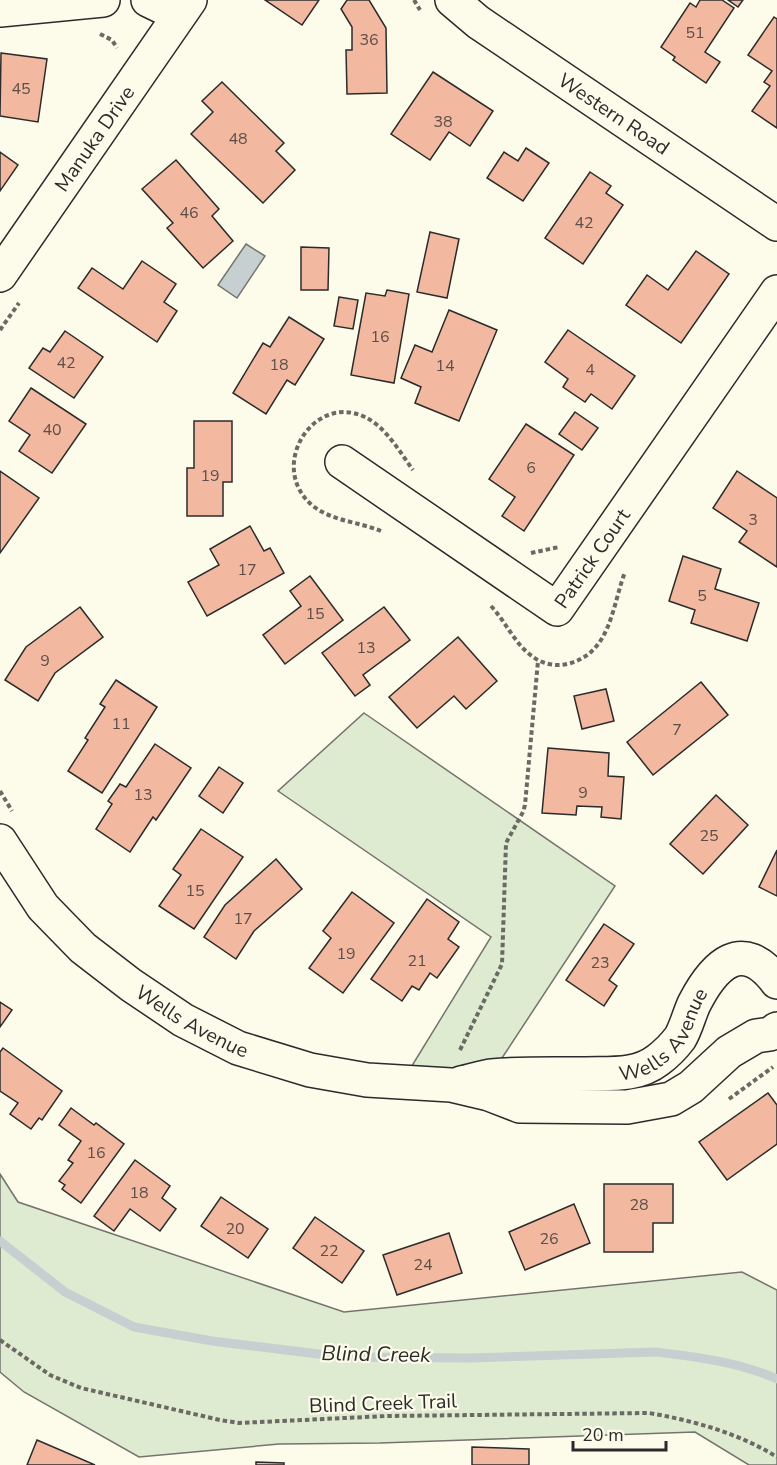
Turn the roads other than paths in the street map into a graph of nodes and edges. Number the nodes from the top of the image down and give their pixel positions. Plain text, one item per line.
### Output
1 (103, 0) edge
2 (148, 0) edge
3 (452, 0) edge
4 (184, 7) edge
5 (0, 10) edge
6 (777, 224) edge
7 (0, 275) edge
8 (777, 292) edge
9 (342, 462) dead end
10 (9, 830) edge
11 (777, 982) edge
12 (777, 1029) edge
13 (454, 1070) junction

1 - 5 street
2 - 4 street
3 - 6 street, Western Road
4 - 7 street, Manuka Drive
8 - 9 street, Patrick Court
10 - 13 street, Wells Avenue
11 - 13 street, Wells Avenue
12 - 13 street, Wells Avenue

